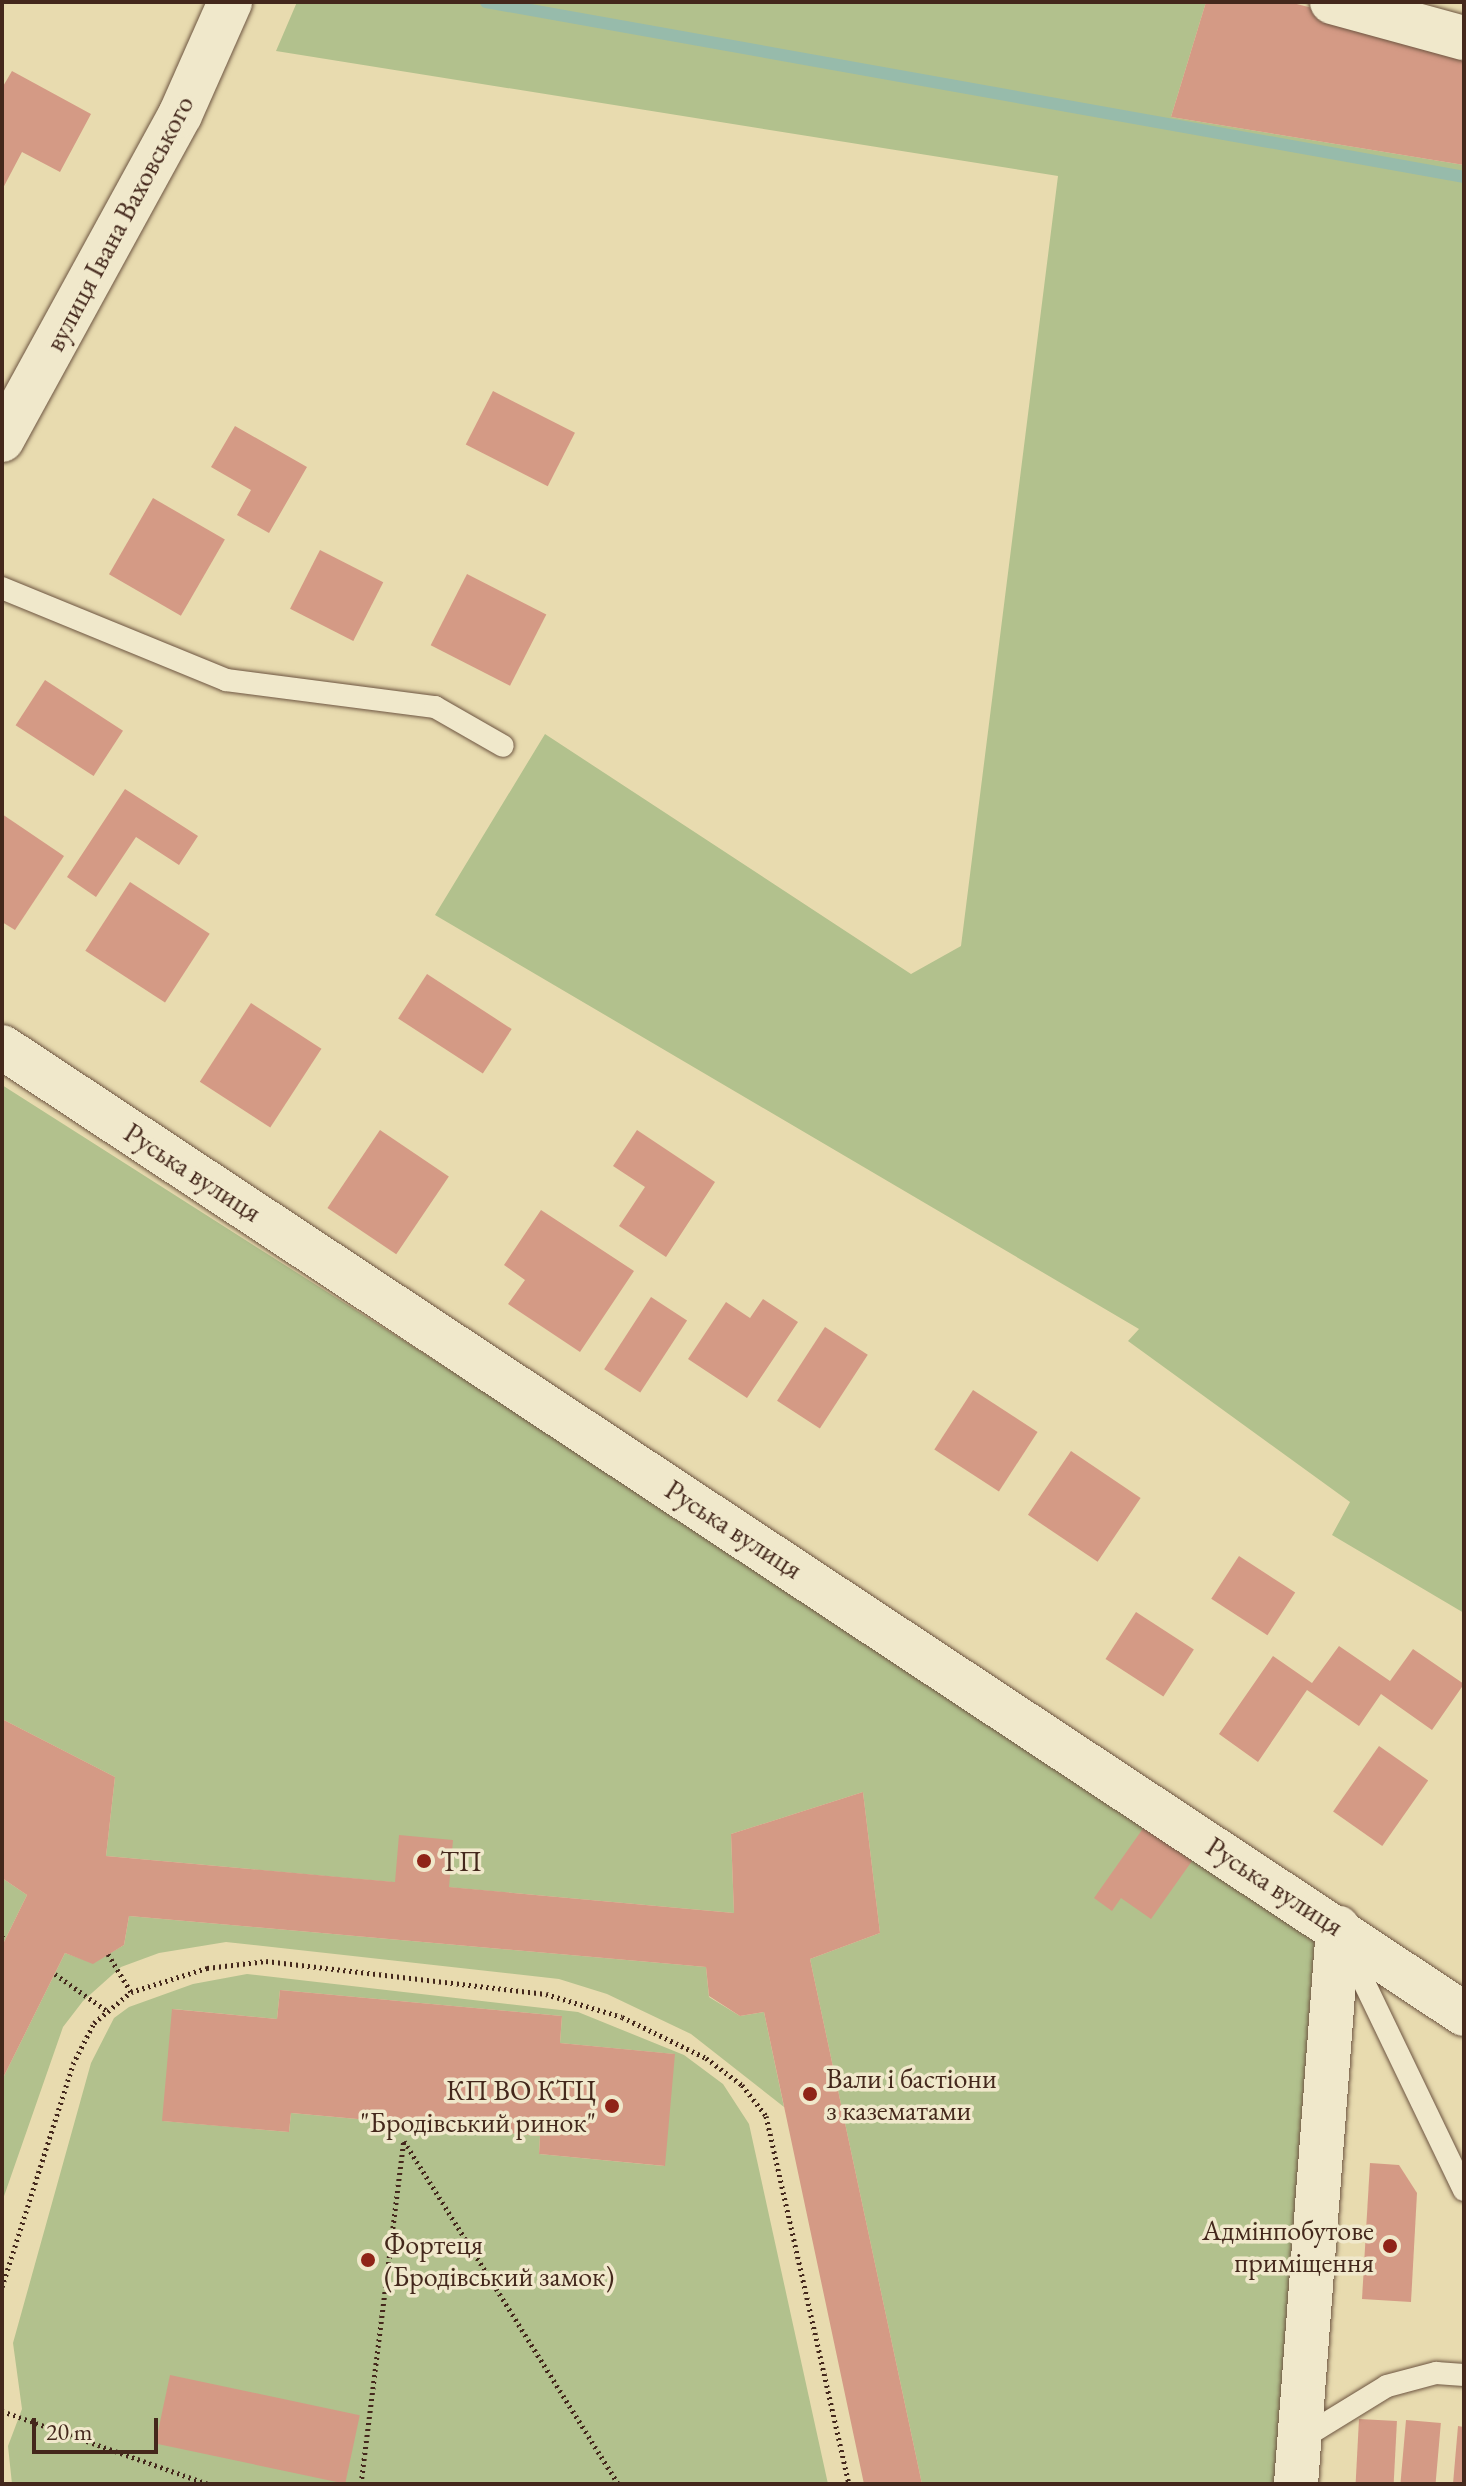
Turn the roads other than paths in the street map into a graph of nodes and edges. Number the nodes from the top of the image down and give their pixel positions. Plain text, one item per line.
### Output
1 (230, 2) edge
2 (1332, 2) edge
3 (1464, 38) edge
4 (2, 440) edge
5 (2, 588) edge
6 (503, 746) dead end
7 (2, 1047) edge
8 (1338, 1928) junction
9 (1464, 2014) edge
10 (1464, 2190) edge
11 (1464, 2375) edge
12 (1299, 2440) junction
13 (1296, 2484) edge

1 - 4 street, вулиця Івана Ваховського
2 - 3 street
5 - 6 lane
7 - 8 street, Руська вулиця
8 - 9 street, Руська вулиця
8 - 10 lane
8 - 12 street
11 - 12 lane
12 - 13 street

